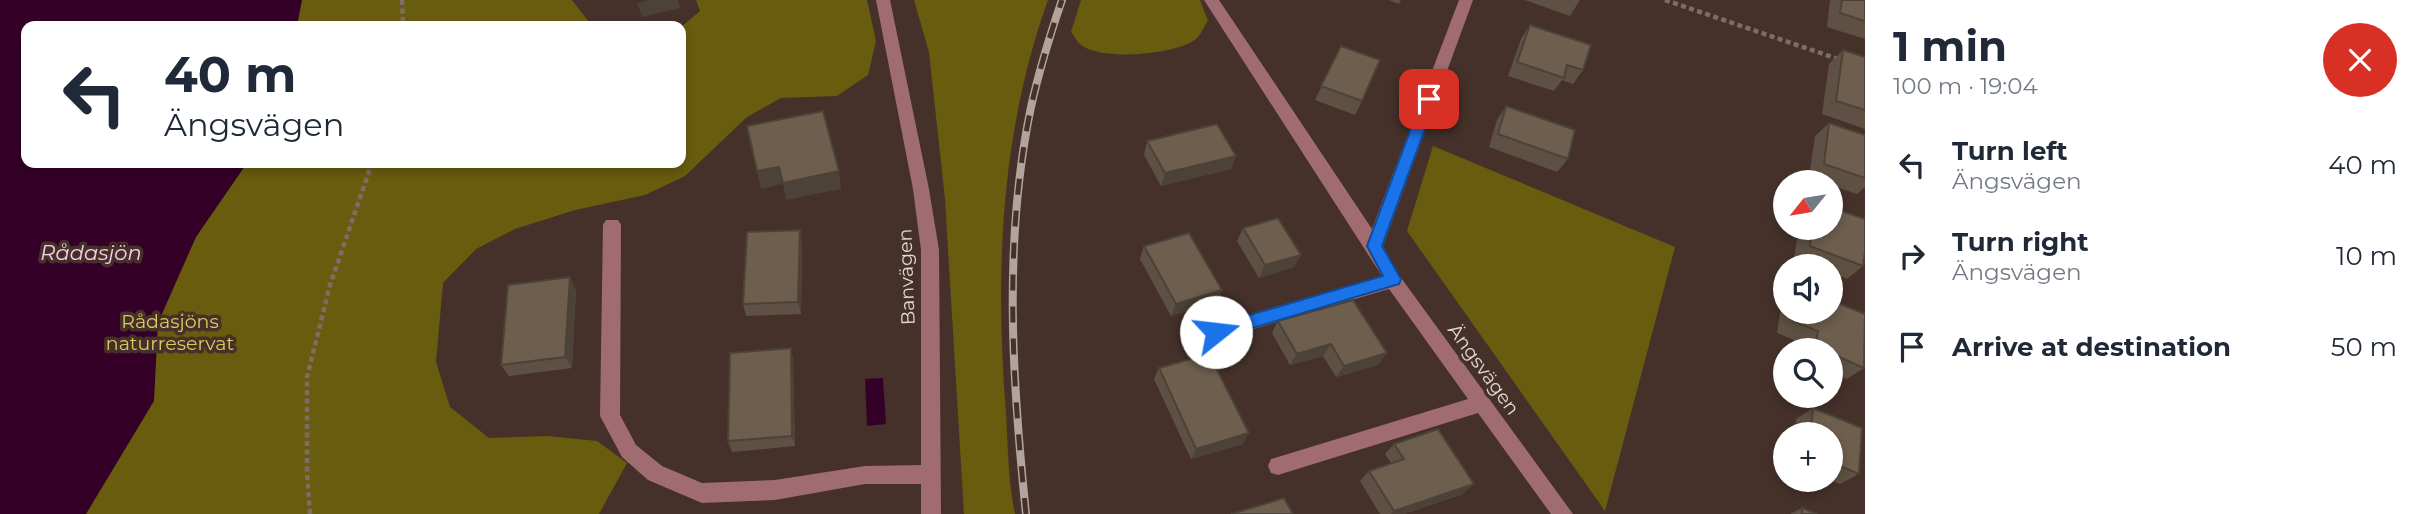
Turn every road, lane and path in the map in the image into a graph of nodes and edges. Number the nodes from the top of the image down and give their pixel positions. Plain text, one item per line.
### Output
1 (402, 0) edge
2 (883, 0) edge
3 (1211, 0) edge
4 (1466, 0) edge
5 (1665, 0) edge
6 (403, 21) edge
7 (1852, 63) edge
8 (370, 168) edge
9 (612, 225) dead end
10 (1374, 246) junction
11 (1393, 279) junction
12 (1216, 332) dead end
13 (1483, 403) junction
14 (1278, 466) dead end
15 (929, 474) junction
16 (310, 514) edge
17 (931, 514) edge
18 (1563, 514) edge

1 - 6 path
2 - 15 street, Banvägen
3 - 10 street, Ängsvägen
4 - 10 street
5 - 7 path
8 - 16 path
9 - 15 street
10 - 11 street, Ängsvägen
11 - 12 street
11 - 13 street, Ängsvägen
13 - 14 street
13 - 18 street, Ängsvägen
15 - 17 street, Banvägen

